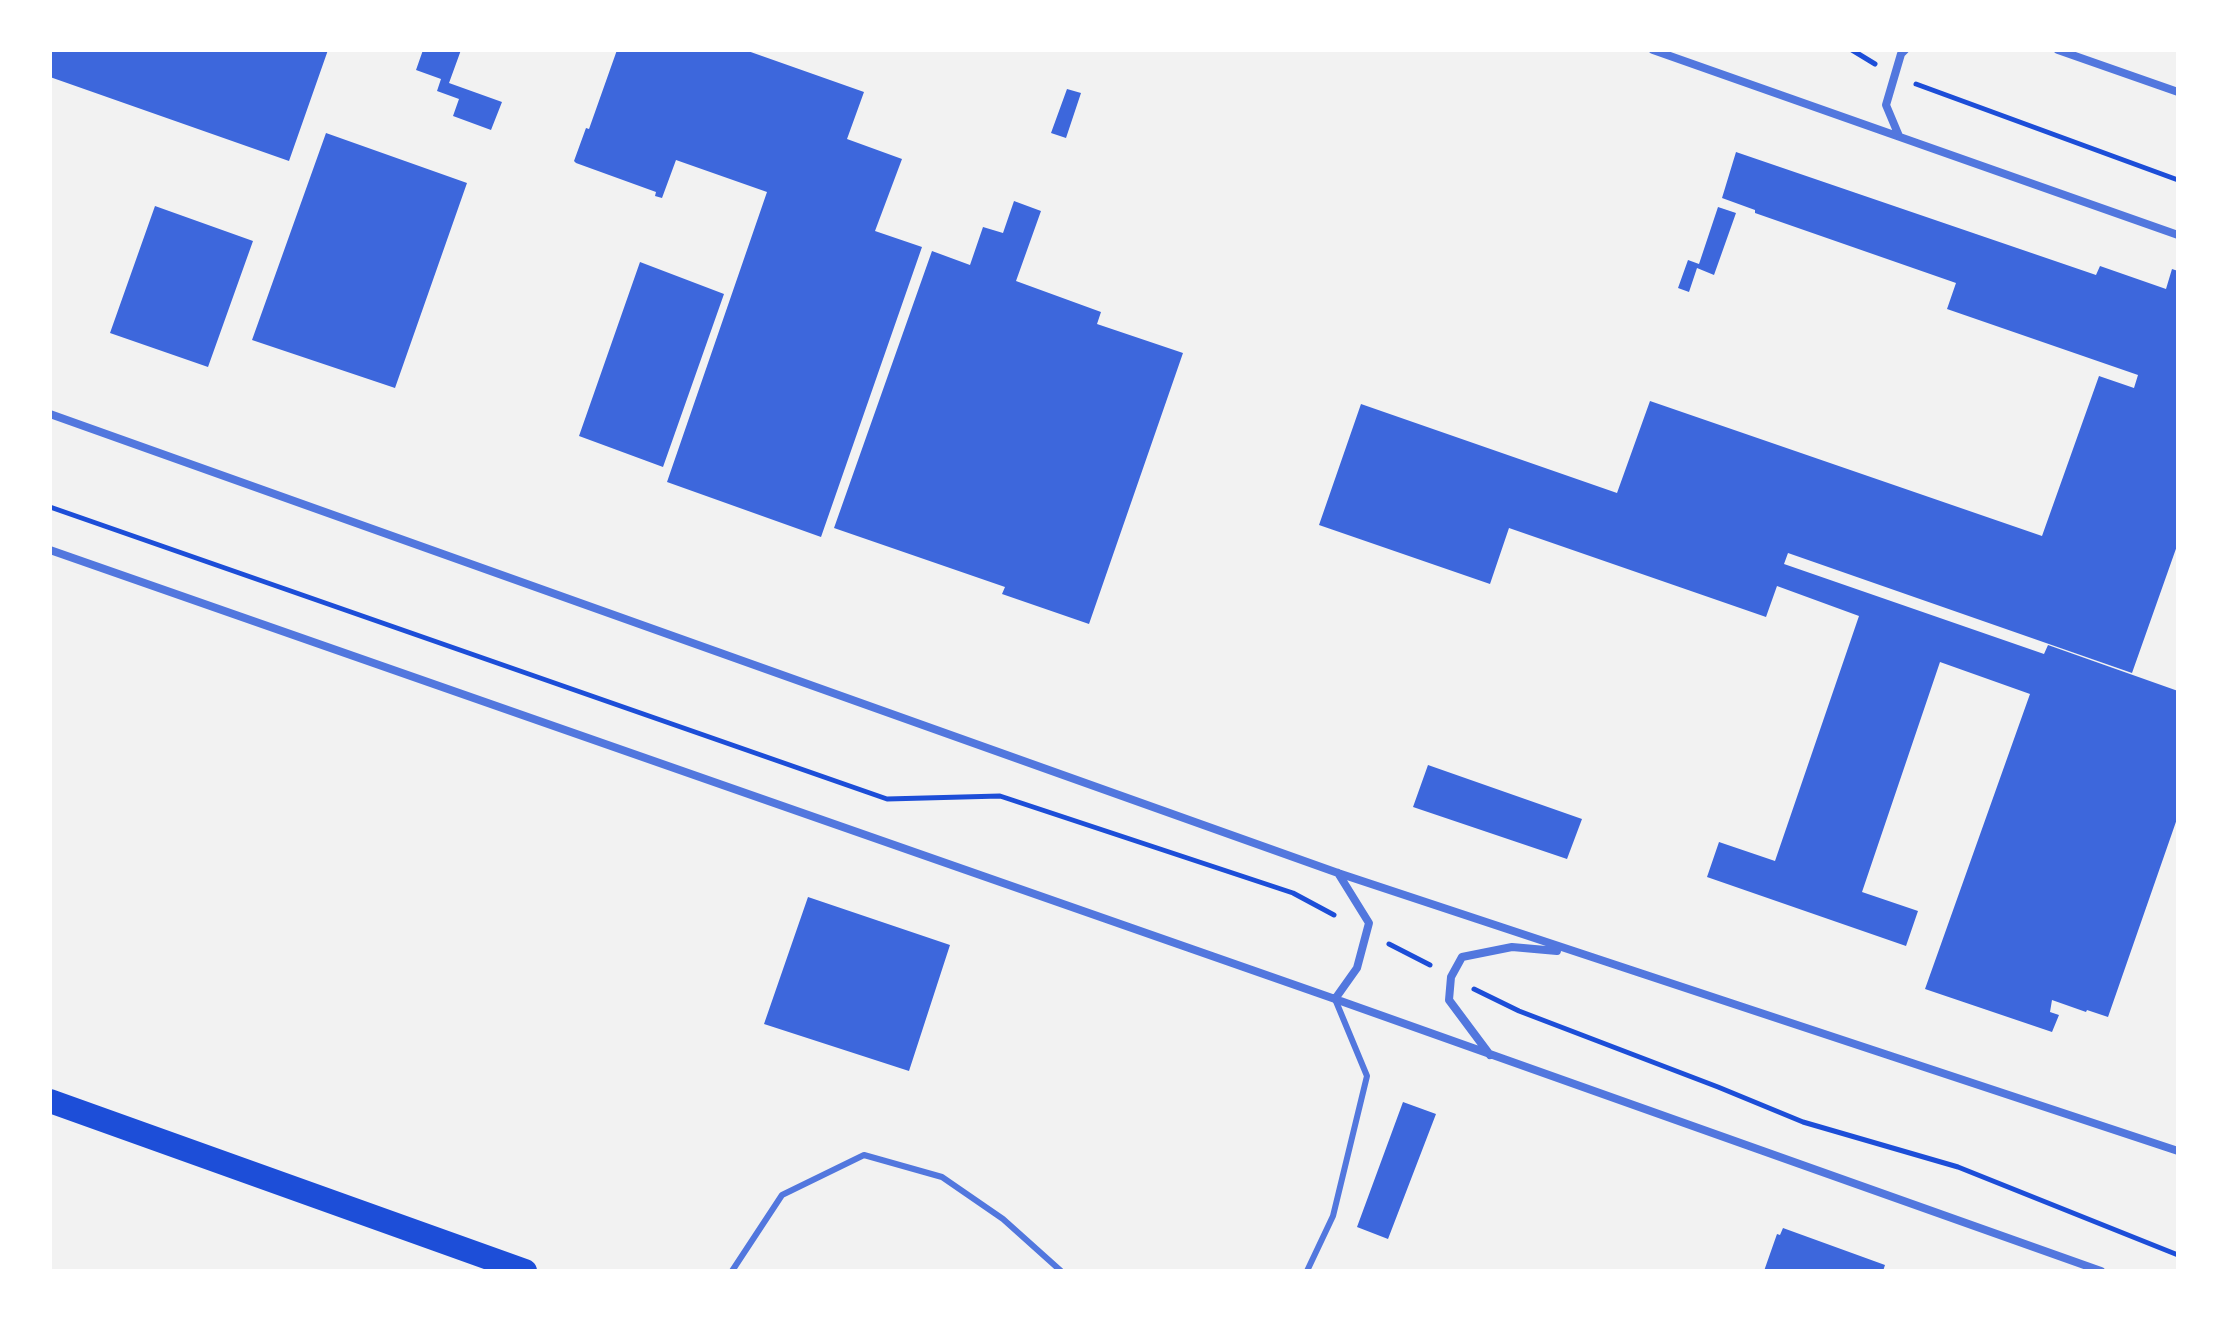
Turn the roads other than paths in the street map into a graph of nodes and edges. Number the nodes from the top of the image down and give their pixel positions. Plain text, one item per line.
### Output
1 (1673, 50) edge
2 (1905, 50) edge
3 (2058, 50) edge
4 (1657, 52) edge
5 (2178, 92) edge
6 (1899, 136) junction
7 (2178, 235) edge
8 (50, 414) edge
9 (50, 550) edge
10 (1338, 873) junction
11 (1571, 952) junction
12 (1335, 999) junction
13 (1490, 1056) junction
14 (50, 1101) edge
15 (2178, 1151) edge
16 (525, 1271) edge
17 (732, 1271) edge
18 (1061, 1271) edge
19 (1307, 1271) edge
20 (2101, 1271) edge

1 - 4 street
2 - 6 street
3 - 5 street
4 - 6 street
6 - 7 street
8 - 10 street
9 - 12 street
10 - 11 street
10 - 12 street
11 - 13 street
11 - 15 street
12 - 13 street
12 - 19 lane
13 - 20 street
14 - 16 highway
17 - 18 lane

